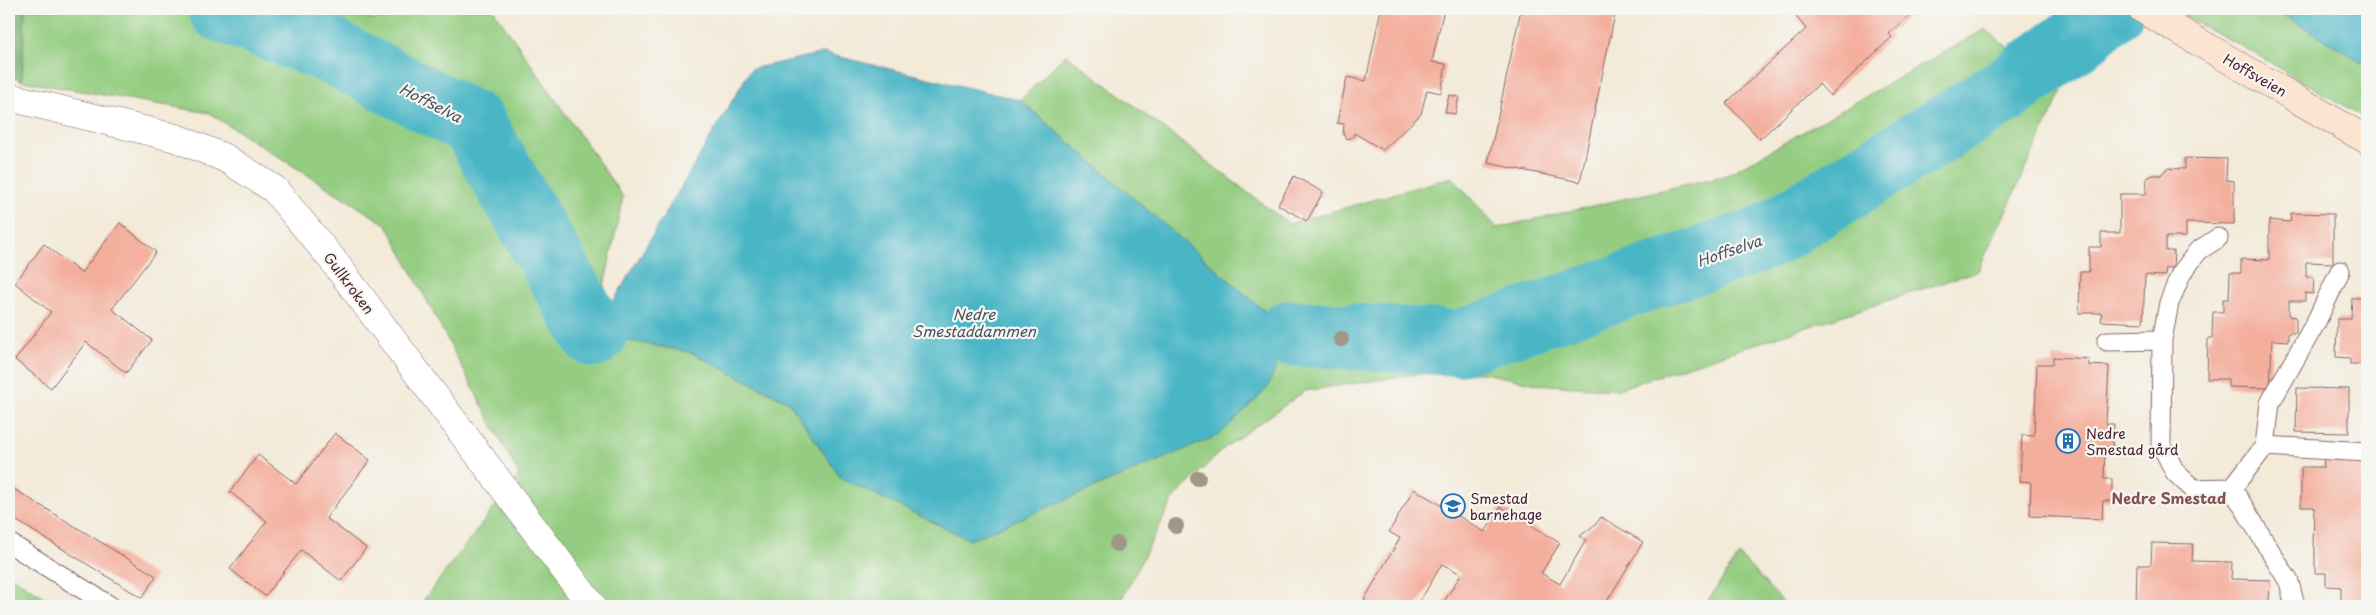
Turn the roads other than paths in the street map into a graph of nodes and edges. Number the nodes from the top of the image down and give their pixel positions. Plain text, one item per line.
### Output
1 (2147, 11) edge
2 (9, 97) edge
3 (2367, 140) edge
4 (2218, 238) dead end
5 (2340, 271) dead end
6 (2162, 340) junction
7 (2107, 341) dead end
8 (2265, 446) junction
9 (2367, 452) edge
10 (2232, 488) junction
11 (9, 543) edge
12 (110, 606) edge
13 (592, 606) edge
14 (2295, 606) edge

1 - 3 street, Hoffsveien
2 - 13 street, Gullkroken
4 - 6 lane
5 - 8 lane
6 - 7 lane
6 - 10 lane
8 - 9 lane
8 - 10 lane
10 - 14 lane
11 - 12 lane

